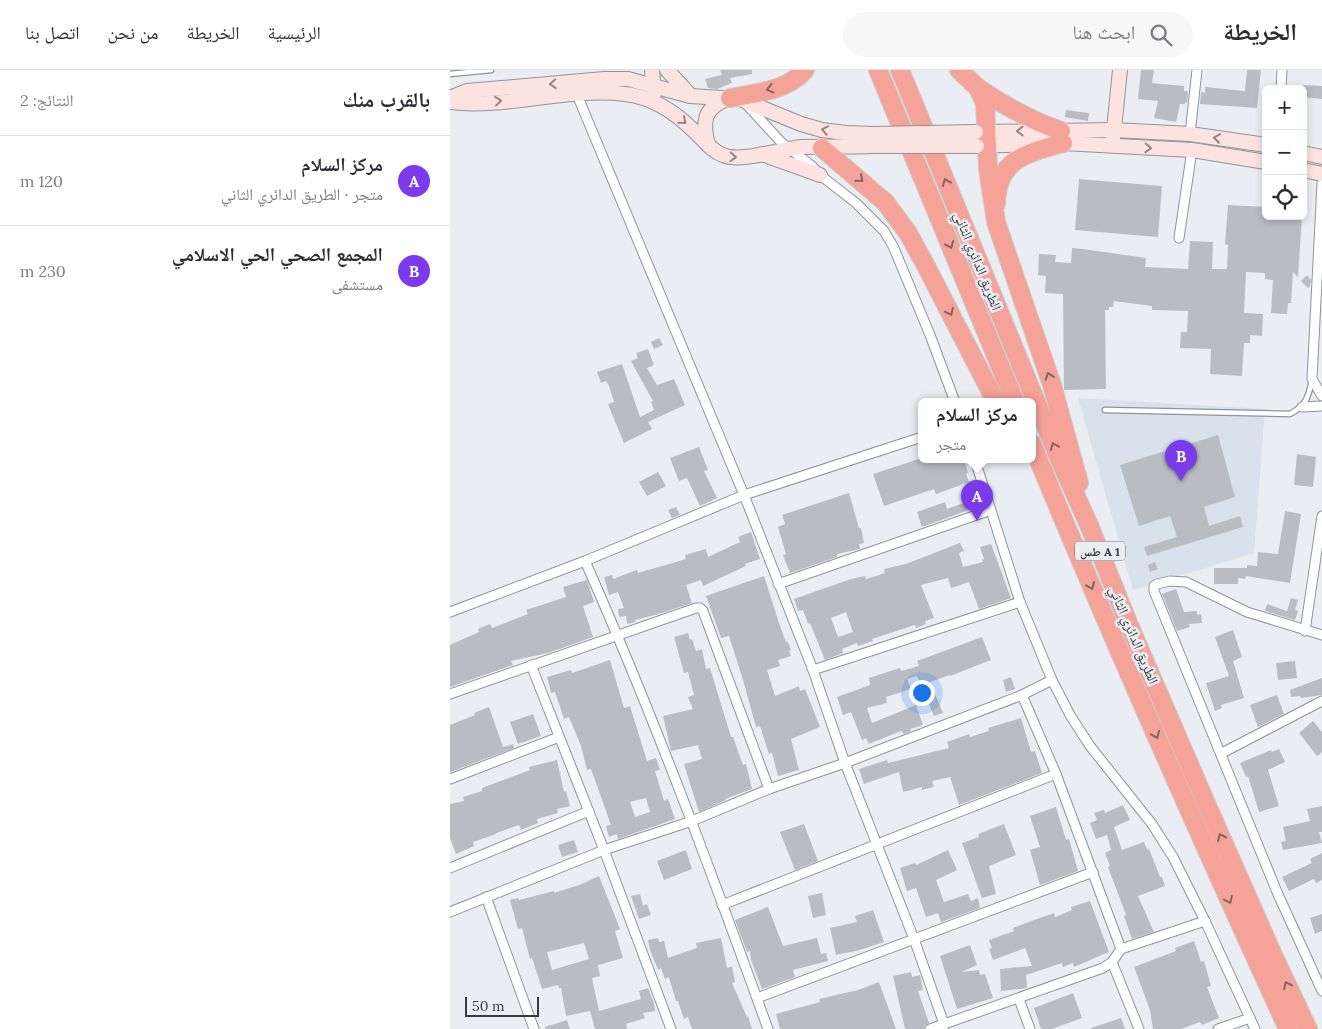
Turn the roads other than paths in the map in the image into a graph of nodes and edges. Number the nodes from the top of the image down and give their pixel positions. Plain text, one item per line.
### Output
1 (491, 70) edge
2 (617, 70) edge
3 (652, 70) edge
4 (667, 70) edge
5 (805, 70) edge
6 (878, 70) edge
7 (900, 70) edge
8 (959, 70) edge
9 (1120, 70) edge
10 (1197, 70) edge
11 (1282, 70) edge
12 (450, 74) edge
13 (638, 76) edge
14 (604, 79) junction
15 (653, 85) junction
16 (1281, 85) edge
17 (574, 88) junction
18 (978, 88) junction
19 (690, 96) junction
20 (640, 97) junction
21 (450, 98) edge
22 (735, 98) junction
23 (450, 102) edge
24 (654, 102) junction
25 (1114, 130) junction
26 (1190, 134) junction
27 (1062, 137) junction
28 (981, 139) junction
29 (874, 140) junction
30 (708, 144) junction
31 (1262, 144) edge
32 (1112, 146) junction
33 (820, 148) junction
34 (789, 149) junction
35 (1192, 150) junction
36 (762, 154) junction
37 (1307, 154) edge
38 (1322, 157) edge
39 (1262, 161) edge
40 (816, 171) junction
41 (1307, 171) edge
42 (1322, 174) edge
43 (1322, 183) edge
44 (996, 222) junction
45 (1179, 238) dead end
46 (1319, 315) edge
47 (1312, 379) junction
48 (1322, 396) edge
49 (954, 398) edge
50 (994, 398) edge
51 (1013, 398) edge
52 (1035, 398) edge
53 (1036, 402) edge
54 (1322, 406) edge
55 (1302, 407) junction
56 (1105, 410) dead end
57 (918, 438) edge
58 (1036, 454) edge
59 (976, 463) edge
60 (1026, 463) edge
61 (744, 495) junction
62 (991, 510) junction
63 (1322, 522) edge
64 (1089, 525) junction
65 (1071, 540) junction
66 (585, 561) junction
67 (778, 584) junction
68 (1020, 602) junction
69 (450, 612) edge
70 (1305, 631) junction
71 (618, 634) junction
72 (1322, 635) edge
73 (531, 665) junction
74 (813, 670) junction
75 (1052, 680) junction
76 (450, 694) edge
77 (1022, 695) junction
78 (1322, 701) edge
79 (558, 737) junction
80 (1222, 754) junction
81 (845, 762) junction
82 (1056, 774) junction
83 (450, 779) edge
84 (769, 789) junction
85 (588, 811) junction
86 (692, 821) junction
87 (876, 845) junction
88 (604, 850) junction
89 (450, 868) edge
90 (1093, 872) junction
91 (486, 898) junction
92 (722, 905) junction
93 (450, 912) edge
94 (1205, 920) junction
95 (914, 939) junction
96 (1121, 949) junction
97 (1112, 962) junction
98 (1322, 991) edge
99 (757, 998) junction
100 (1019, 999) junction
101 (1250, 1018) junction
102 (944, 1026) edge
103 (534, 1029) edge
104 (672, 1029) edge
105 (768, 1029) edge
106 (930, 1029) edge
107 (1030, 1029) edge
108 (1139, 1029) edge
109 (1218, 1029) edge
110 (1255, 1029) edge
111 (1288, 1029) edge
112 (1308, 1029) edge

1 - 12 lane
2 - 14 street
3 - 15 street
4 - 19 street
5 -> 22 highway
6 -> 51 highway, الطريق الدائري الثاني
52 -> 7 highway, الطريق الدائري الثاني / طس A 1
8 - 18 highway
9 - 25 street
10 - 26 street
11 - 16 street
13 - 14 street
13 - 15 street
13 - 20 street
14 - 17 street
15 - 19 street
15 - 24 street
17 - 20 street
17 -> 21 street
23 -> 17 street
17 - 61 street
18 - 27 highway
18 - 28 highway
19 - 22 street
20 - 24 street
29 -> 22 street
22 - 30 street
22 - 34 street
24 -> 30 street
25 - 26 street
25 - 27 street
25 - 32 street
31 -> 26 street
27 - 28 street
27 - 32 street
27 - 44 highway
28 - 29 street, bridge
28 - 44 highway
29 - 33 street
30 -> 36 street
32 -> 35 street
33 - 34 street
33 - 40 street
33 -> 50 highway
34 - 36 street
34 - 40 street
35 - 39 street
35 - 45 street
36 - 40 street
37 - 38 street
40 - 49 street
41 - 42 street
43 - 46 street
64 -> 44 highway
46 - 47 street
47 - 48 street
47 - 55 lane
64 -> 53 highway, الطريق الدائري الثاني / طس A 1
54 - 55 street
55 - 56 lane
57 - 61 street
58 - 65 highway, الطريق الدائري الثاني / طس A 1
59 - 62 street
60 - 65 highway
61 - 66 street
61 - 67 street
62 - 67 street
62 - 68 street
63 - 70 street
112 -> 64 highway, الطريق الدائري الثاني / طس A 1
65 -> 111 highway, الطريق الدائري الثاني / طس A 1
66 - 69 street
66 - 71 street
67 - 74 street
68 - 74 street
68 - 75 street
70 - 72 street
70 - 80 street
71 - 73 street
71 - 84 street
71 - 86 street
73 - 76 street
73 - 79 street
74 - 81 street
75 - 77 street
75 - 94 street
77 - 81 street
77 - 82 street
78 - 80 street
79 - 83 street
79 - 85 street
80 - 98 street
81 - 84 street
81 - 87 street
82 - 87 street
82 - 90 street
84 - 86 street
85 - 88 street
85 - 89 street
86 - 88 street
86 - 92 street
87 - 92 street
87 - 95 street
88 - 91 street
88 - 104 street
90 - 95 street
90 - 96 street
91 - 93 street
91 - 103 street
92 - 99 street
94 - 96 street
94 - 101 street
95 - 99 street
95 - 102 street
96 - 97 street
97 - 100 street
97 - 108 street
99 - 105 street
100 - 102 street
100 - 107 street
101 - 109 street
101 - 110 street
102 - 106 street

